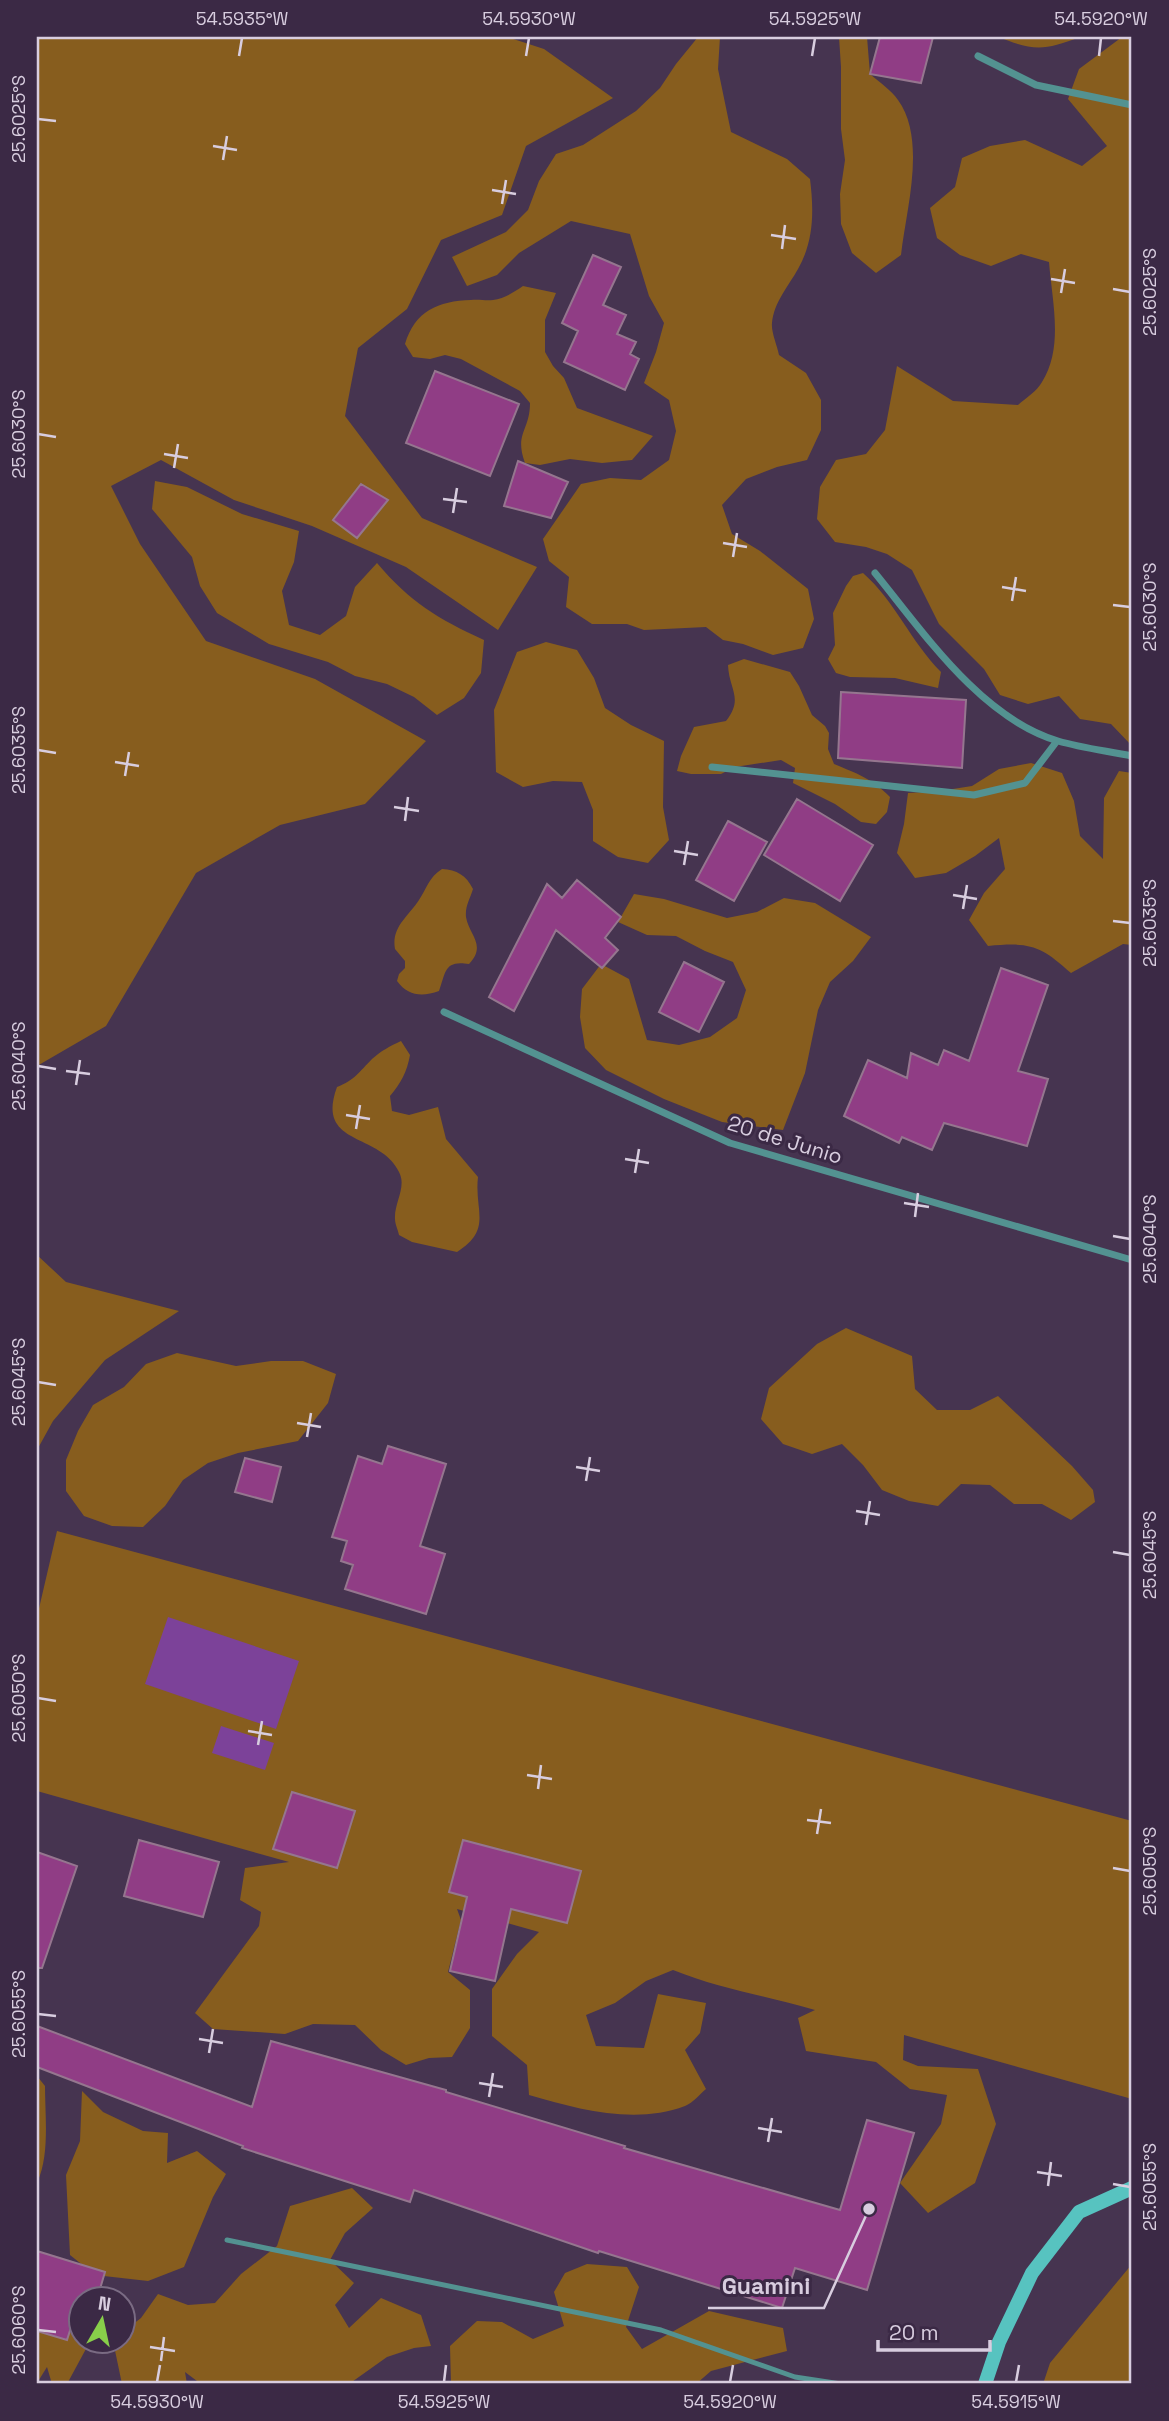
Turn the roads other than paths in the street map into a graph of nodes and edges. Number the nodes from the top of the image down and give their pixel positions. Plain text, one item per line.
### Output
1 (978, 56) dead end
2 (1132, 105) edge
3 (875, 573) dead end
4 (1057, 741) junction
5 (1132, 755) edge
6 (712, 767) dead end
7 (444, 1012) dead end
8 (1132, 1260) edge
9 (1132, 2188) edge
10 (227, 2240) dead end
11 (841, 2384) edge
12 (985, 2384) edge

1 - 2 street
3 - 4 street
4 - 5 street
4 - 6 street
7 - 8 street, 20 de Junio
9 - 12 main road
10 - 11 lane

